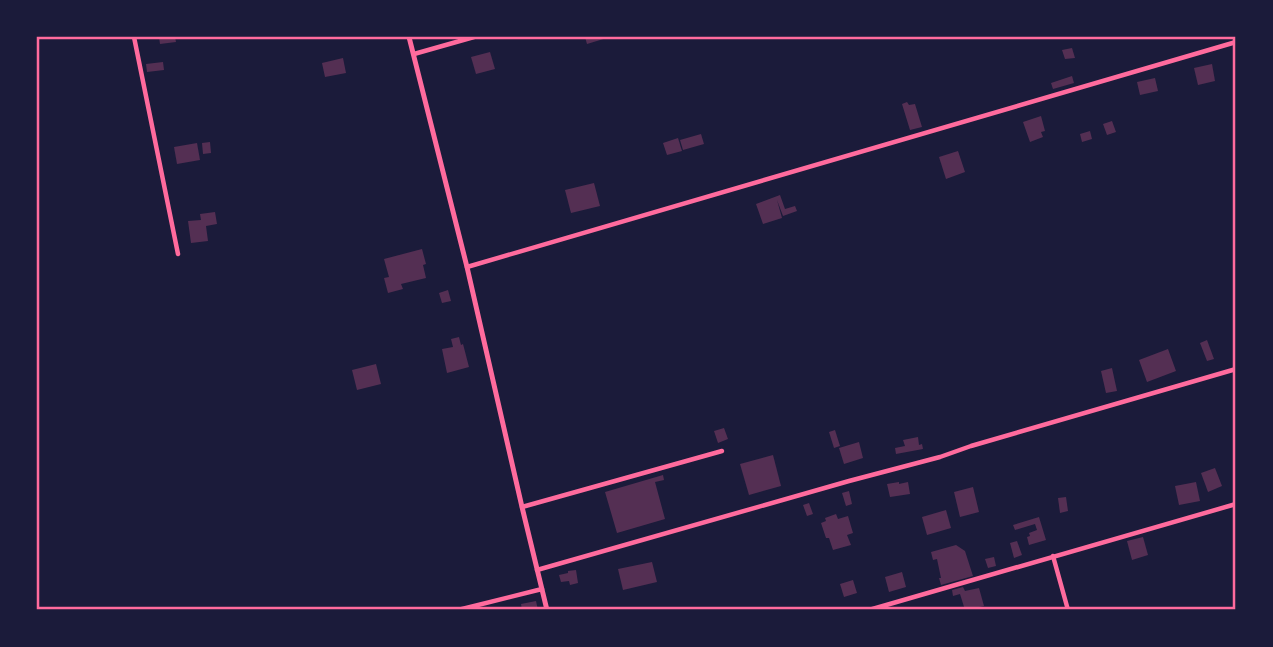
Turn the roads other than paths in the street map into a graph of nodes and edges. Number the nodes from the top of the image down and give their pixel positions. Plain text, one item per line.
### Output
1 (134, 37) edge
2 (409, 37) edge
3 (474, 37) edge
4 (1236, 42) edge
5 (414, 54) junction
6 (178, 254) dead end
7 (467, 267) junction
8 (1236, 369) edge
9 (722, 451) dead end
10 (1236, 504) edge
11 (522, 507) junction
12 (1053, 556) junction
13 (537, 570) junction
14 (542, 589) junction
15 (458, 610) edge
16 (547, 610) edge
17 (869, 610) edge
18 (1068, 610) edge

1 - 6 street
2 - 5 street
3 - 5 street
4 - 7 street
5 - 7 street
7 - 11 street
8 - 13 street
9 - 11 street
10 - 12 street
11 - 13 street
12 - 17 street
12 - 18 street
13 - 14 street
14 - 15 street
14 - 16 street

